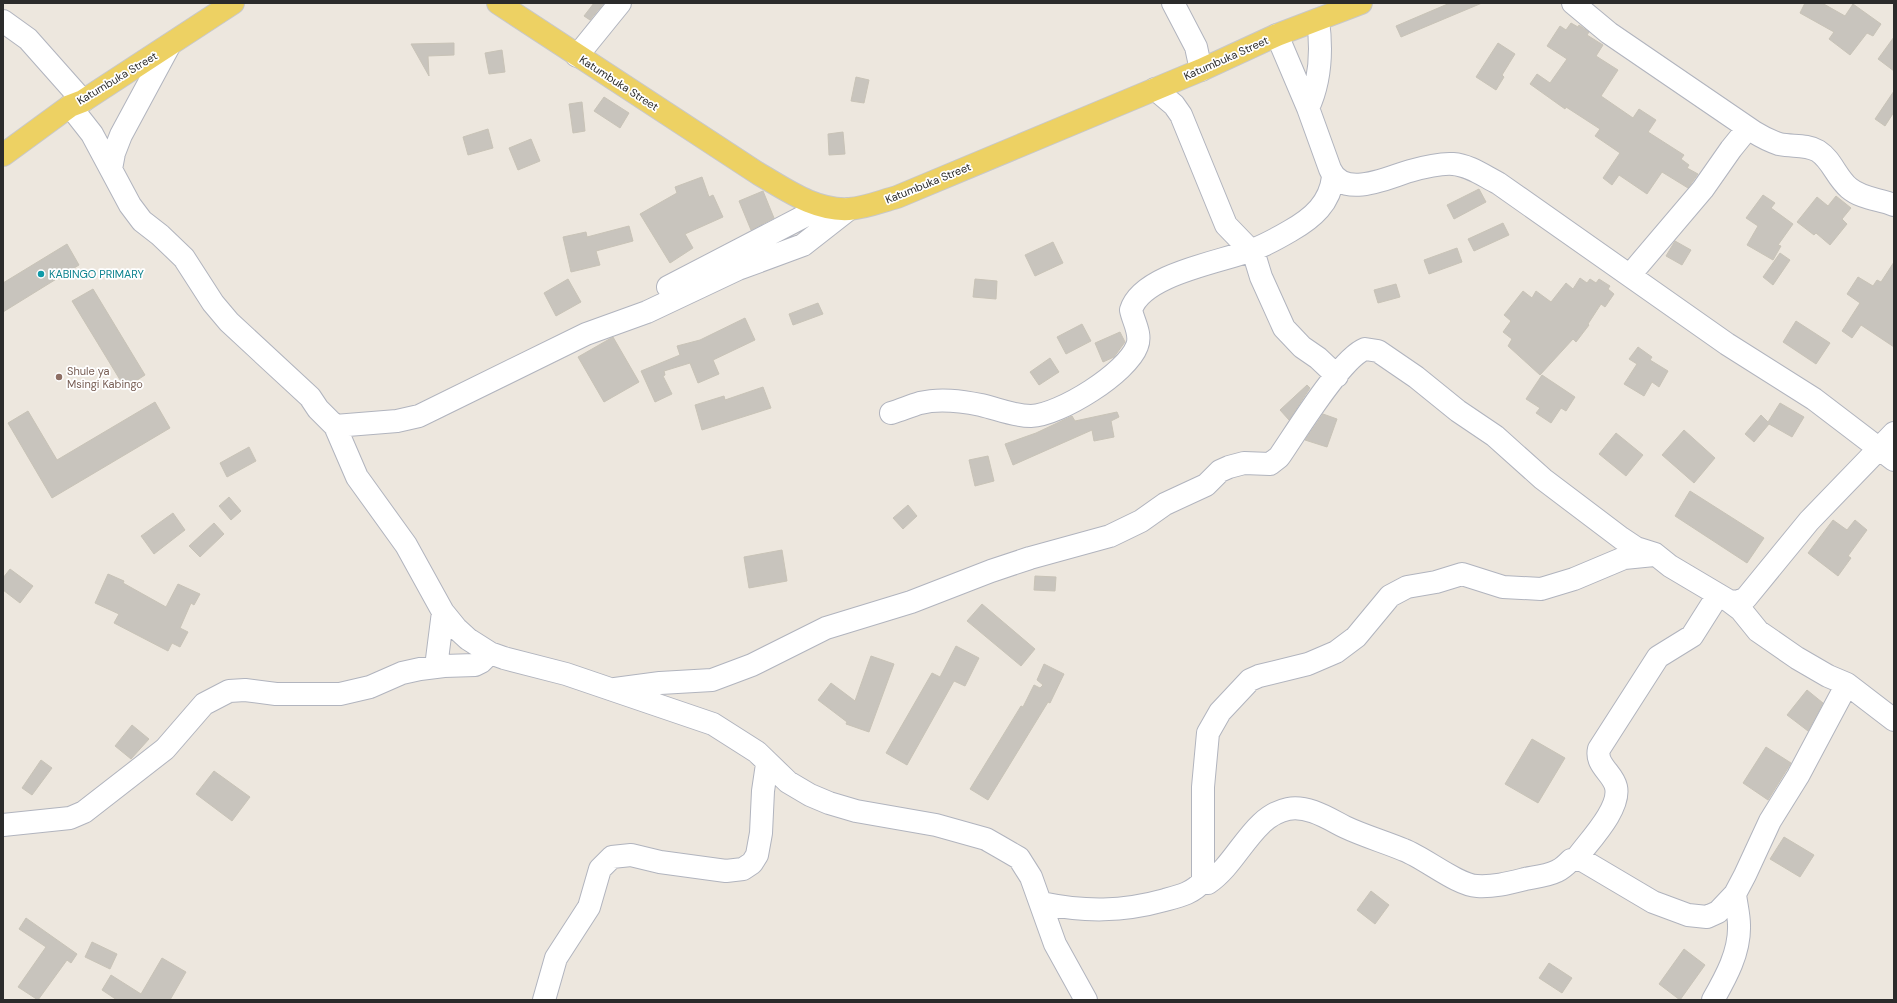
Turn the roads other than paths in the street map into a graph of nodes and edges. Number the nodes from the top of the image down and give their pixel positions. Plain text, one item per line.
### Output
1 (233, 3) edge
2 (498, 3) edge
3 (620, 3) edge
4 (1173, 3) edge
5 (1361, 3) edge
6 (1572, 3) edge
7 (1318, 20) junction
8 (3, 21) edge
9 (1277, 35) junction
10 (169, 46) junction
11 (577, 56) junction
12 (1201, 70) junction
13 (1155, 89) junction
14 (77, 103) junction
15 (1308, 108) junction
16 (1748, 128) junction
17 (3, 155) edge
18 (112, 169) junction
19 (1334, 176) junction
20 (1894, 206) edge
21 (822, 207) junction
22 (849, 209) junction
23 (1252, 251) junction
24 (1630, 275) junction
25 (1337, 376) junction
26 (892, 413) dead end
27 (335, 426) junction
28 (1889, 447) edge
29 (1655, 554) junction
30 (1724, 598) junction
31 (443, 612) junction
32 (490, 652) junction
33 (436, 667) junction
34 (1847, 684) junction
35 (615, 689) junction
36 (1894, 720) edge
37 (767, 764) junction
38 (3, 825) edge
39 (1576, 859) junction
40 (1203, 881) junction
41 (1735, 894) junction
42 (1041, 903) junction
43 (544, 1000) edge
44 (1086, 1000) edge
45 (1713, 1000) edge

1 - 10 main road, Katumbuka Street
2 - 11 main road, Katumbuka Street
3 - 11 street
4 - 12 street
5 - 7 main road, Katumbuka Street
6 - 16 street
7 - 9 main road, Katumbuka Street
7 - 15 street
8 - 14 street
9 - 12 main road, Katumbuka Street
9 - 15 street
10 - 14 main road, Katumbuka Street
10 - 18 street
11 - 21 main road, Katumbuka Street
12 - 13 main road, Katumbuka Street
13 - 22 main road, Katumbuka Street
13 - 23 street
14 - 17 main road, Katumbuka Street
14 - 18 street
15 - 19 street
16 - 20 street
16 - 24 street
18 - 27 street
19 - 23 street
19 - 24 street
21 - 22 main road, Katumbuka Street
21 - 27 street
22 - 27 street
23 - 25 street
23 - 26 street
24 - 28 street
25 - 29 street
25 - 35 street
27 - 31 street
28 - 30 street
29 - 30 street
29 - 40 street
30 - 34 street
30 - 39 street
31 - 32 street
31 - 33 street
32 - 33 street
32 - 35 street
33 - 38 street
34 - 36 street
34 - 41 street
35 - 37 street
37 - 42 street
37 - 43 street
39 - 40 street
39 - 41 street
40 - 42 street
41 - 45 street
42 - 44 street

